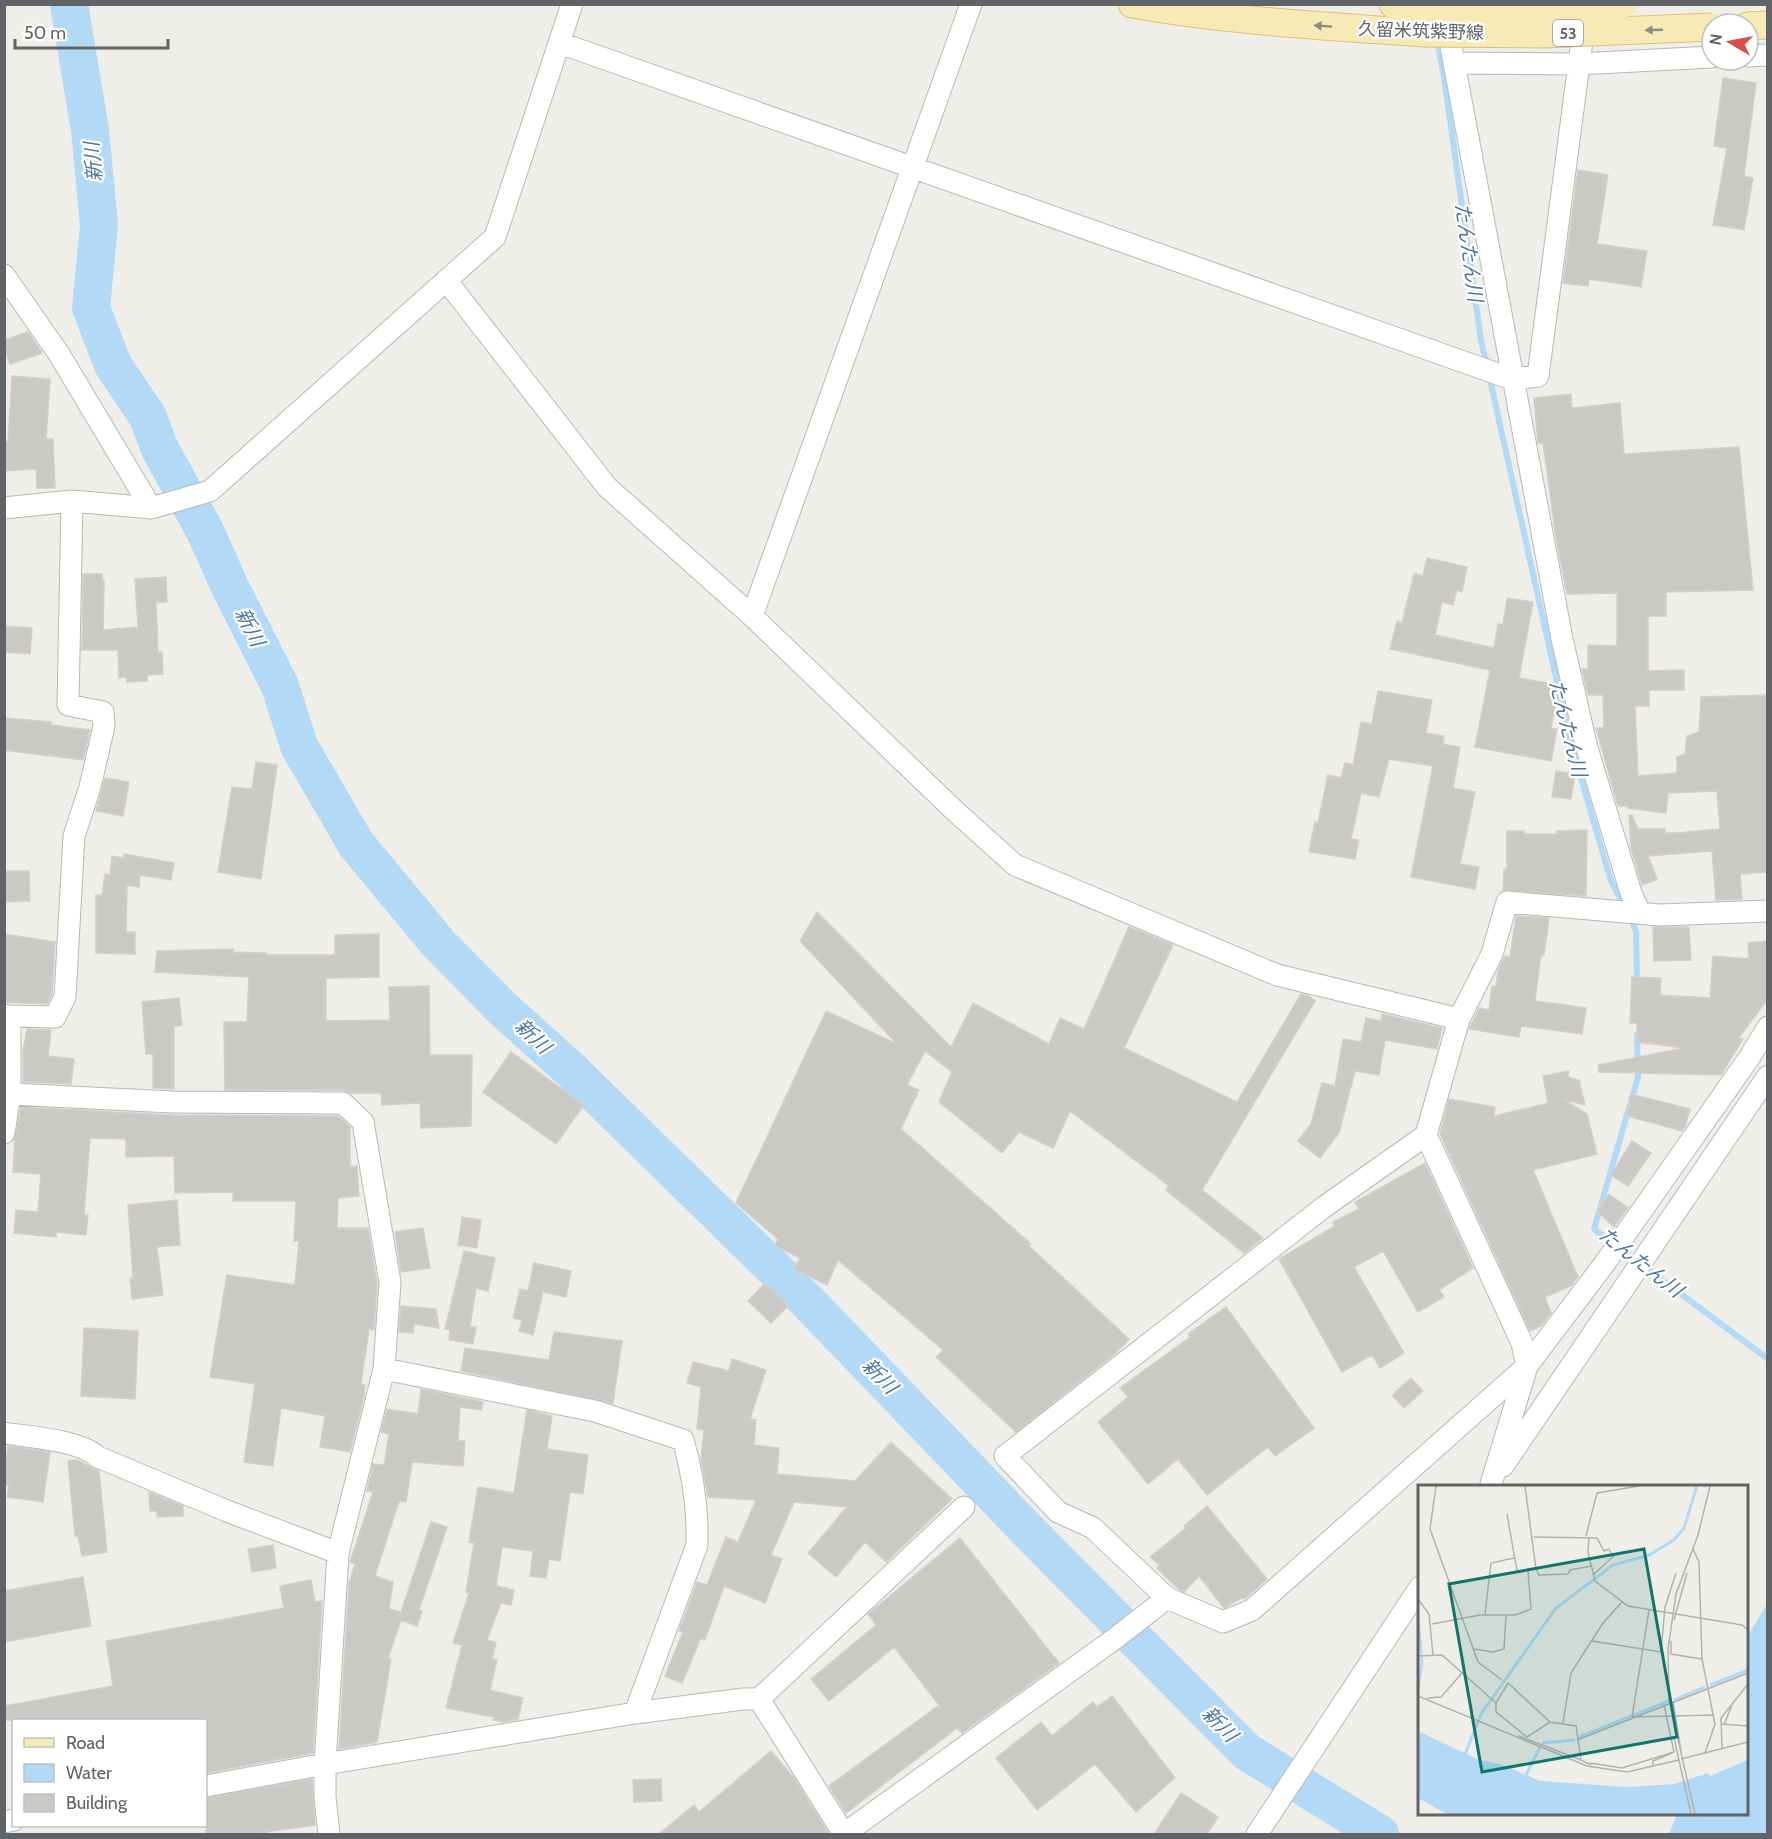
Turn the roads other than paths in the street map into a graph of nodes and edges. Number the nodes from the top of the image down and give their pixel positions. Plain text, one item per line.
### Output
1 (572, 4) edge
2 (971, 4) edge
3 (1132, 4) edge
4 (1587, 4) edge
5 (1623, 4) edge
6 (1418, 5) edge
7 (1700, 27) edge
8 (560, 43) junction
9 (1700, 58) edge
10 (1454, 63) junction
11 (1578, 64) junction
12 (912, 166) junction
13 (4, 275) edge
14 (446, 280) junction
15 (11, 295) edge
16 (1512, 379) junction
17 (72, 501) junction
18 (4, 508) edge
19 (151, 508) junction
20 (752, 616) junction
21 (1767, 911) edge
22 (1640, 913) junction
23 (7, 1016) edge
24 (1459, 1019) junction
25 (1767, 1027) edge
26 (1767, 1076) edge
27 (10, 1094) junction
28 (4, 1133) edge
29 (1426, 1135) junction
30 (1527, 1366) junction
31 (384, 1369) junction
32 (4, 1433) edge
33 (1490, 1485) edge
34 (964, 1507) dead end
35 (338, 1553) junction
36 (1418, 1589) edge
37 (1167, 1599) junction
38 (759, 1699) junction
39 (635, 1713) junction
40 (325, 1764) junction
41 (207, 1786) edge
42 (329, 1834) edge
43 (844, 1834) edge
44 (1257, 1834) edge

1 - 8 street
2 - 12 street
7 -> 3 main road, 久留米筑紫野線 / 53, bridge
4 - 11 street
5 - 6 main road, 久留米筑紫野線 / 53, bridge
6 - 10 street
8 - 12 street
8 - 14 street
9 - 11 street
10 - 11 street
10 - 16 street
11 - 16 street
12 - 16 street
12 - 20 street
13 - 15 street
14 - 19 street
14 - 20 street
15 - 19 street
16 - 22 street
17 - 18 street
17 - 19 street
17 - 23 street
20 - 24 street
21 - 22 street
22 - 24 street
23 - 27 street
24 - 29 street
25 - 30 street
26 - 33 street
27 - 28 street
27 - 31 street
29 - 30 street
29 - 37 street
30 - 33 street
30 - 37 street
31 - 35 street
31 - 39 street
32 - 35 street
34 - 38 street
35 - 40 street
36 - 44 street
37 - 43 street
38 - 39 street
38 - 43 street
39 - 40 street
40 - 41 street
40 - 42 street

